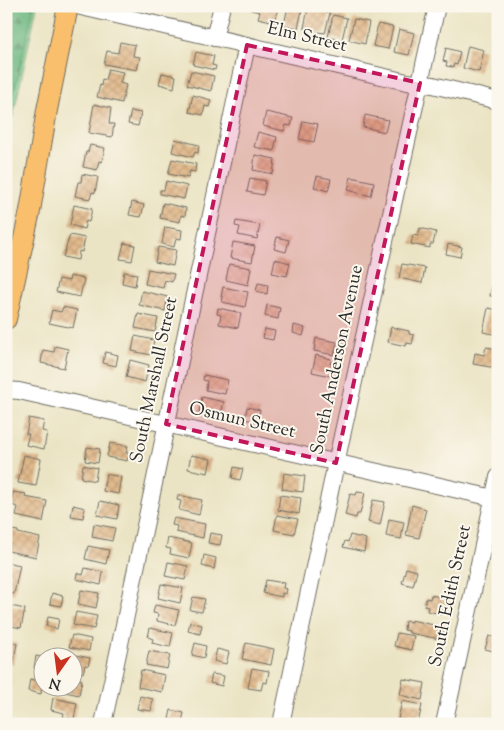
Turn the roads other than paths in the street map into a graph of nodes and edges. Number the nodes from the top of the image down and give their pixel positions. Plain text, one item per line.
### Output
1 (68, 6) edge
2 (77, 6) edge
3 (222, 6) edge
4 (437, 6) edge
5 (214, 38) junction
6 (247, 45) junction
7 (420, 83) junction
8 (498, 101) edge
9 (6, 318) edge
10 (6, 390) edge
11 (166, 424) junction
12 (336, 463) junction
13 (498, 477) edge
14 (496, 499) edge
15 (103, 724) edge
16 (281, 724) edge
17 (444, 724) edge

1 - 9 main road
2 - 5 street, Elm Street
3 - 5 street
4 - 7 street, South Anderson Avenue
5 - 6 street, Elm Street
6 - 7 street, Elm Street
6 - 11 street, South Marshall Street
7 - 8 street, Elm Street
7 - 12 street, South Anderson Avenue
10 - 11 street, Osmun Street
11 - 12 street, Osmun Street
11 - 15 street, South Marshall Street
12 - 14 street, Osmun Street
12 - 16 street, South Anderson Avenue
13 - 14 street, South Edith Street
14 - 17 street, South Edith Street

